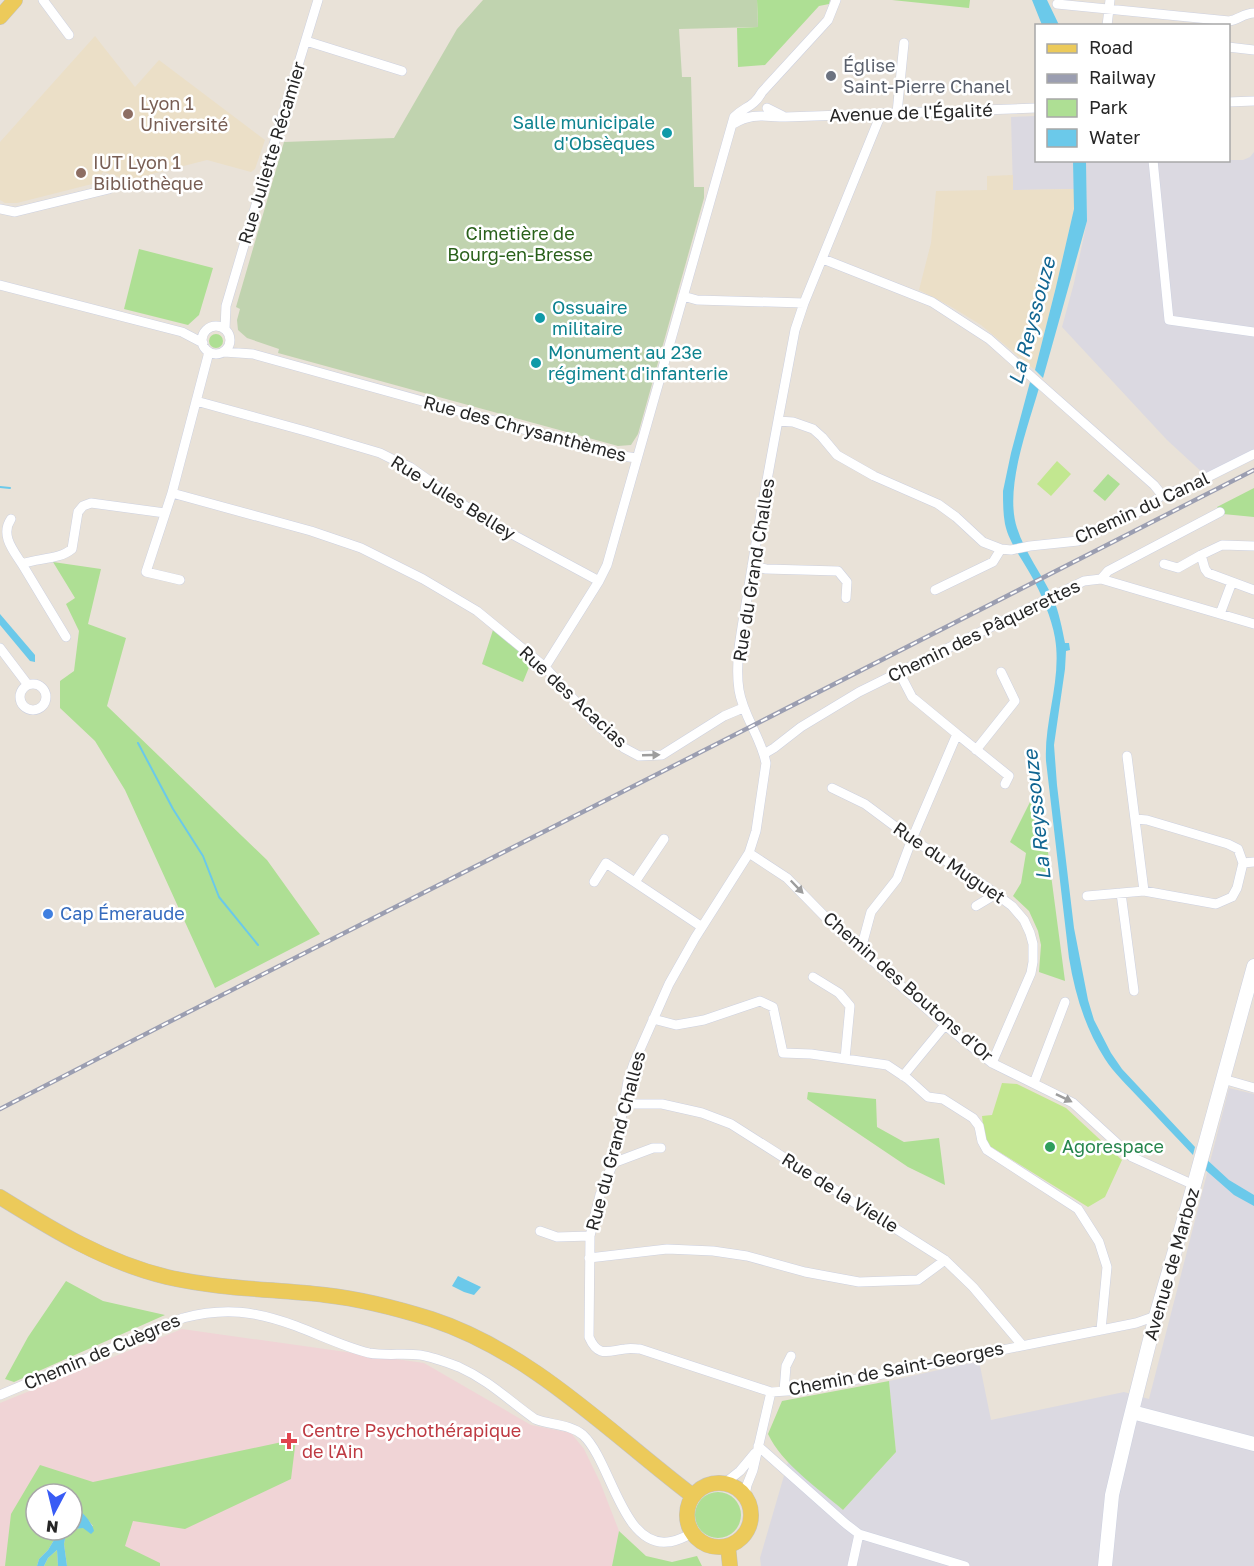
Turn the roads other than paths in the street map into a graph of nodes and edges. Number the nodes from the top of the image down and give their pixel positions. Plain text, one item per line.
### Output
1 (15, 0) edge
2 (43, 0) edge
3 (318, 0) edge
4 (836, 0) edge
5 (1057, 4) dead end
6 (1109, 5) edge
7 (1254, 13) edge
8 (0, 16) edge
9 (1107, 24) edge
10 (69, 34) dead end
11 (306, 40) junction
12 (904, 43) dead end
13 (1230, 47) edge
14 (1254, 50) edge
15 (402, 71) dead end
16 (1254, 101) edge
17 (1230, 102) edge
18 (760, 108) junction
19 (1035, 108) edge
20 (897, 113) junction
21 (881, 114) junction
22 (1154, 162) edge
23 (109, 189) dead end
24 (0, 208) edge
25 (823, 259) junction
26 (0, 285) edge
27 (683, 296) junction
28 (804, 303) junction
29 (226, 306) junction
30 (209, 328) junction
31 (225, 329) junction
32 (182, 332) junction
33 (1254, 332) edge
34 (230, 339) junction
35 (203, 343) junction
36 (209, 352) junction
37 (224, 352) junction
38 (254, 354) junction
39 (196, 401) junction
40 (778, 422) junction
41 (1254, 454) edge
42 (636, 458) junction
43 (172, 494) junction
44 (1162, 495) junction
45 (165, 513) junction
46 (1220, 513) dead end
47 (11, 519) dead end
48 (1254, 546) edge
49 (1006, 549) junction
50 (1201, 555) junction
51 (22, 564) junction
52 (1164, 564) dead end
53 (752, 566) junction
54 (1101, 579) junction
55 (180, 580) dead end
56 (599, 581) junction
57 (1232, 582) junction
58 (935, 590) dead end
59 (1254, 590) edge
60 (846, 598) dead end
61 (1220, 614) junction
62 (1254, 624) edge
63 (66, 638) dead end
64 (0, 648) edge
65 (545, 667) junction
66 (899, 672) junction
67 (1001, 672) dead end
68 (28, 685) dead end
69 (743, 708) junction
70 (957, 734) junction
71 (976, 750) junction
72 (764, 753) junction
73 (1128, 756) dead end
74 (1005, 784) dead end
75 (832, 788) dead end
76 (1135, 819) junction
77 (912, 838) junction
78 (664, 839) dead end
79 (749, 853) junction
80 (1254, 862) edge
81 (1243, 863) junction
82 (594, 882) dead end
83 (635, 882) junction
84 (1144, 891) junction
85 (1121, 893) junction
86 (996, 894) junction
87 (1087, 896) dead end
88 (976, 906) dead end
89 (702, 927) junction
90 (861, 949) junction
91 (1254, 966) edge
92 (813, 977) dead end
93 (1134, 991) dead end
94 (1065, 1002) dead end
95 (653, 1019) junction
96 (945, 1025) junction
97 (845, 1059) junction
98 (992, 1063) junction
99 (903, 1076) junction
100 (1223, 1079) junction
101 (1034, 1083) junction
102 (1254, 1088) edge
103 (624, 1104) junction
104 (662, 1148) dead end
105 (613, 1162) junction
106 (1194, 1185) junction
107 (0, 1197) edge
108 (540, 1231) dead end
109 (590, 1236) junction
110 (589, 1258) junction
111 (945, 1260) junction
112 (1156, 1316) junction
113 (1101, 1330) junction
114 (1022, 1345) junction
115 (605, 1353) joint
116 (791, 1356) dead end
117 (784, 1391) junction
118 (771, 1392) junction
119 (0, 1395) edge
120 (1132, 1412) junction
121 (1254, 1444) edge
122 (757, 1449) junction
123 (725, 1483) junction
124 (745, 1495) junction
125 (693, 1496) junction
126 (693, 1533) junction
127 (859, 1534) junction
128 (728, 1546) junction
129 (730, 1566) edge
130 (852, 1566) edge
131 (965, 1566) edge
132 (1105, 1566) edge

1 - 8 main road
2 - 10 street
3 - 11 street, Rue Juliette Récamier
4 - 18 street, Rue des Chrysanthèmes
5 - 6 street
6 - 7 street
6 - 9 street
11 - 15 street
11 - 29 street, Rue Juliette Récamier
12 - 20 street
13 - 14 street
16 - 17 street
18 - 21 street, Avenue de l'Égalité
18 - 27 street, Rue des Chrysanthèmes
19 - 20 street, Avenue de l'Égalité
20 - 21 street, Avenue de l'Égalité
21 - 25 street, Rue du Grand Challes
22 - 33 street
23 - 24 street
25 - 28 street, Rue du Grand Challes
25 - 44 street
26 - 32 street
27 - 28 street
27 - 42 street, Rue des Chrysanthèmes
28 - 40 street, Rue du Grand Challes
29 - 30 street, Rue Juliette Récamier
29 - 31 street, Rue Juliette Récamier
30 - 31 street
30 - 32 street
30 - 35 street
31 - 34 street
32 - 35 street
34 - 37 street
34 - 38 street, Rue des Chrysanthèmes
35 - 36 street
36 - 37 street
36 - 39 street
37 - 38 street, Rue des Chrysanthèmes
38 - 42 street, Rue des Chrysanthèmes
39 - 43 street
39 - 56 street, Rue Jules Belley
40 - 49 street
40 - 53 street, Rue du Grand Challes
41 - 44 street, Chemin du Canal
42 - 56 street
43 - 45 street
43 - 65 street, Rue des Acacias
44 - 49 street, Chemin du Canal
45 - 51 street
45 - 55 street
46 - 54 street
47 - 51 street
48 - 50 street
49 - 58 street
50 - 52 street
50 - 57 street
51 - 63 street
53 - 60 street
53 - 69 street, Rue du Grand Challes
54 - 61 street, Chemin des Pâquerettes
54 - 66 street, Chemin des Pâquerettes
56 - 65 street
57 - 59 street
57 - 61 street
61 - 62 street, Chemin des Pâquerettes
64 - 68 street
65 -> 69 street, Rue des Acacias
66 - 70 street
66 - 72 street, Chemin des Pâquerettes
67 - 71 street
69 - 72 street, Rue du Grand Challes
70 - 71 street
70 - 77 street
71 - 74 street
72 - 79 street, Rue du Grand Challes
73 - 76 street
75 - 77 street, Rue du Muguet
76 - 81 street
76 - 84 street
77 - 86 street, Rue du Muguet
77 - 90 street
78 - 83 street
79 - 89 street, Rue du Grand Challes
79 -> 90 street, Chemin des Boutons d'Or
80 - 81 street
81 - 84 street
82 - 83 street
83 - 89 street
84 - 85 street
85 - 87 street
85 - 93 street
86 - 88 street
86 - 98 street, Rue du Muguet
89 - 95 street, Rue du Grand Challes
90 - 96 street, Chemin des Boutons d'Or
91 - 100 main road, Avenue de Marboz
92 - 97 street
94 - 101 street
95 - 97 street
95 - 103 street, Rue du Grand Challes
96 - 98 street, Chemin des Boutons d'Or
96 - 99 street
97 - 99 street
98 - 101 street, Chemin des Boutons d'Or
99 - 113 street
100 - 102 street
100 - 106 main road, Avenue de Marboz
101 -> 106 street, Chemin des Boutons d'Or
103 - 105 street, Rue du Grand Challes
103 - 111 street, Rue de la Vielle
104 - 105 street
105 - 109 street, Rue du Grand Challes
106 - 112 main road, Avenue de Marboz
107 - 125 main road
108 - 109 street
109 - 110 street, Rue du Grand Challes
110 - 111 street
110 - 115 street, Rue du Grand Challes
111 - 114 street, Rue de la Vielle
112 - 113 street, Chemin de Saint-Georges
112 - 120 main road, Avenue de Marboz
113 - 114 street, Chemin de Saint-Georges
114 - 117 street, Chemin de Saint-Georges
115 - 118 street, Chemin de Saint-Georges
116 - 117 street
117 - 118 street, Chemin de Saint-Georges
118 - 122 street
119 - 126 street, Chemin de Cuègres
120 - 121 main road
120 - 132 main road, Avenue de Marboz
122 - 123 street
122 - 124 street
122 - 127 street
123 - 124 main road
123 - 125 main road
124 - 128 main road
125 - 126 main road
126 - 128 main road
127 - 130 street
127 - 131 street
128 - 129 main road

